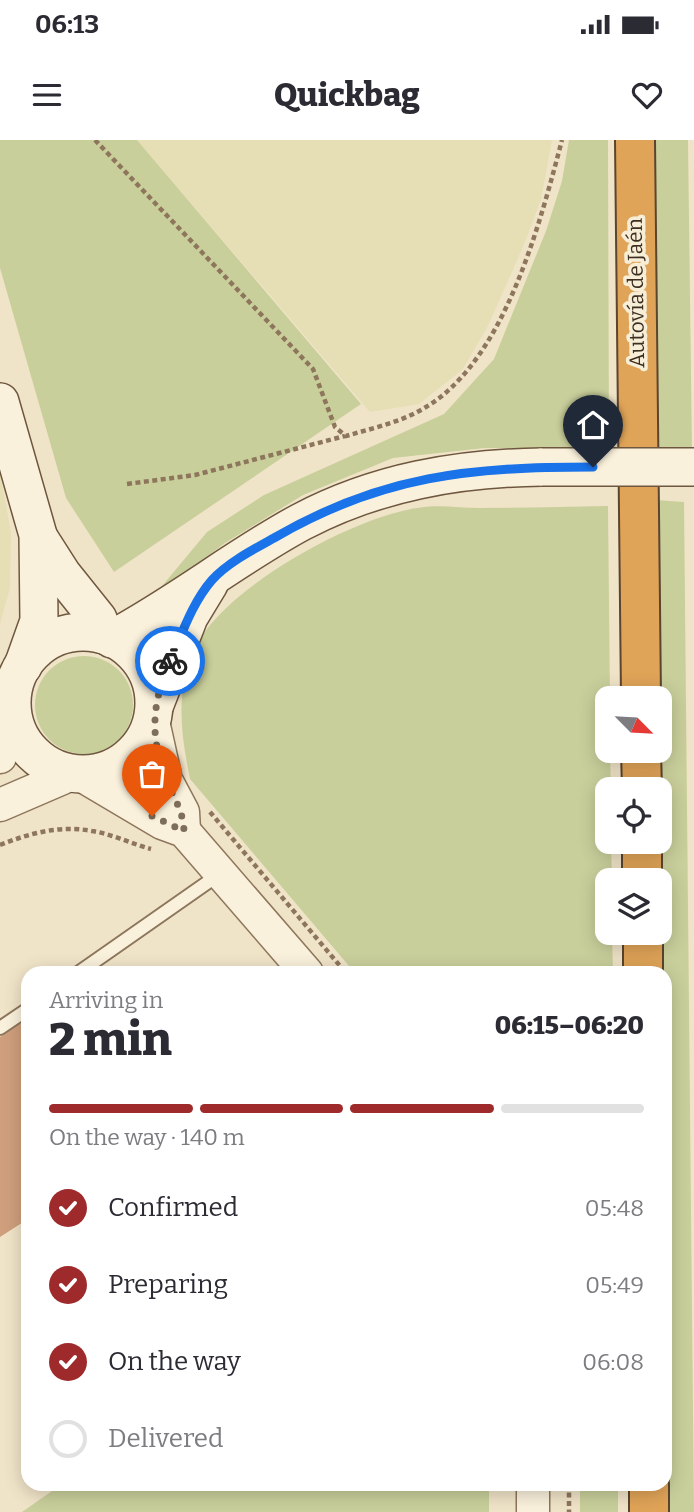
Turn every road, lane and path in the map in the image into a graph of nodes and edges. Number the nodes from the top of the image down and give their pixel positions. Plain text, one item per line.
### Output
1 (95, 140) edge
2 (562, 140) edge
3 (635, 140) edge
4 (0, 402) edge
5 (346, 436) junction
6 (694, 467) edge
7 (127, 484) dead end
8 (38, 535) junction
9 (212, 579) junction
10 (108, 637) junction
11 (22, 667) junction
12 (641, 686) edge
13 (12, 709) junction
14 (154, 712) junction
15 (0, 757) edge
16 (76, 775) junction
17 (0, 805) edge
18 (184, 831) junction
19 (221, 873) junction
20 (643, 945) edge
21 (88, 966) edge
22 (301, 966) edge
23 (643, 966) edge
24 (21, 1014) edge
25 (0, 1028) edge
26 (533, 1491) edge
27 (569, 1491) edge
28 (649, 1491) edge
29 (533, 1512) edge
30 (569, 1512) edge
31 (649, 1512) edge

1 - 5 path
2 - 5 path
3 - 12 highway, Autovía de Jaén
4 - 8 main road
5 - 7 path
6 - 9 main road, bridge
8 - 10 main road
8 - 11 main road
9 - 10 main road
9 - 14 main road
10 - 11 main road
10 - 14 main road
11 - 13 main road
13 - 15 street
13 - 16 main road
14 - 16 main road
14 - 18 street
16 - 17 street
16 - 18 street
18 - 19 street
19 - 21 lane
19 - 22 street
20 - 23 highway
24 - 25 lane
26 - 29 street
27 - 30 path
28 - 31 highway

